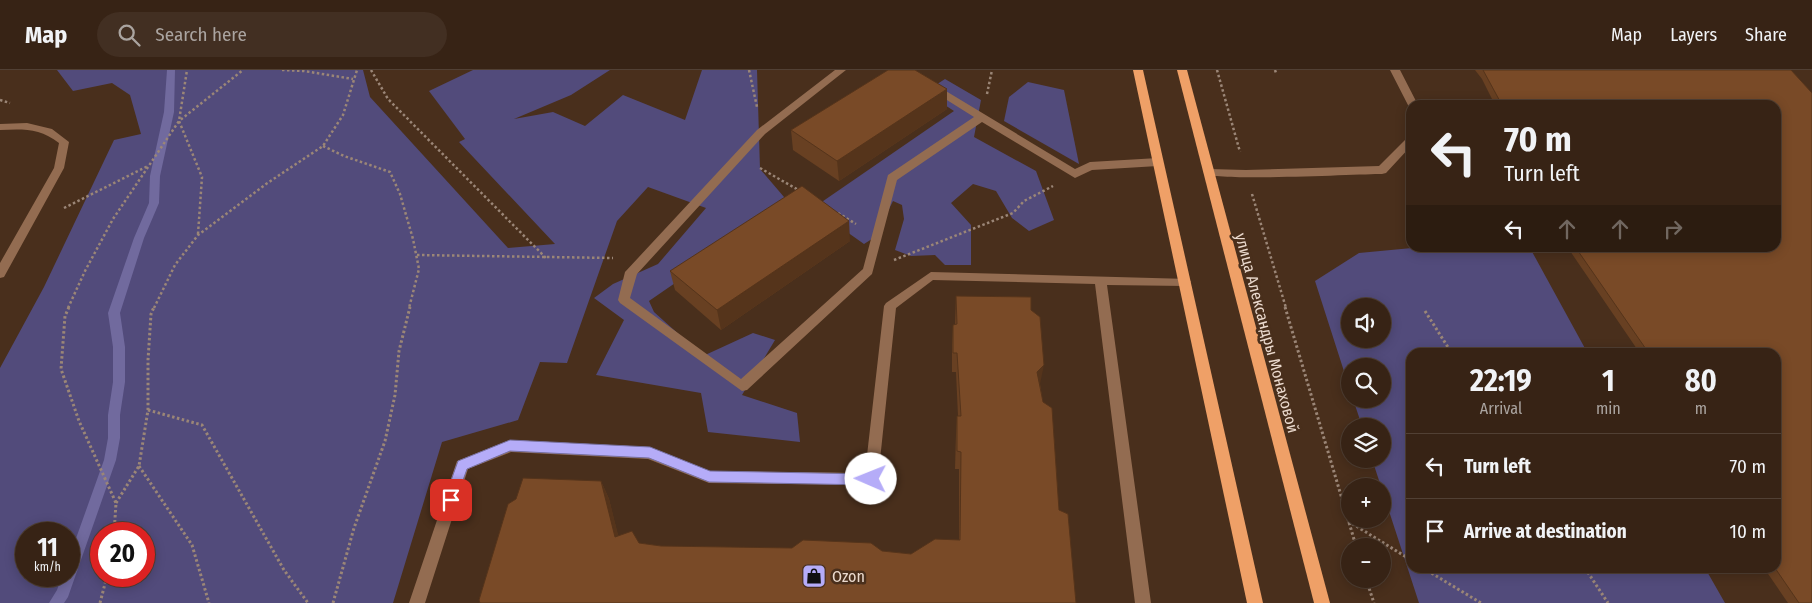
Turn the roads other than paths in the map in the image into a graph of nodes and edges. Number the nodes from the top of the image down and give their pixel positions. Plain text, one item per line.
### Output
1 (841, 70) edge
2 (904, 70) edge
3 (1138, 70) edge
4 (1182, 70) edge
5 (1395, 70) edge
6 (1410, 100) edge
7 (982, 117) junction
8 (0, 126) edge
9 (1406, 145) edge
10 (1158, 162) junction
11 (1209, 173) junction
12 (0, 274) edge
13 (1100, 280) junction
14 (1185, 282) junction
15 (417, 603) edge
16 (1143, 603) edge
17 (1255, 603) edge
18 (1322, 603) edge

1 - 7 lane
2 - 7 lane
3 - 10 main road
4 - 11 main road, улица Александры Монаховой
5 - 6 lane
7 - 10 lane
8 - 12 lane
9 - 11 lane
10 - 14 main road
11 - 18 main road, улица Александры Монаховой
13 - 14 lane
13 - 15 lane
13 - 16 lane
14 - 17 main road

